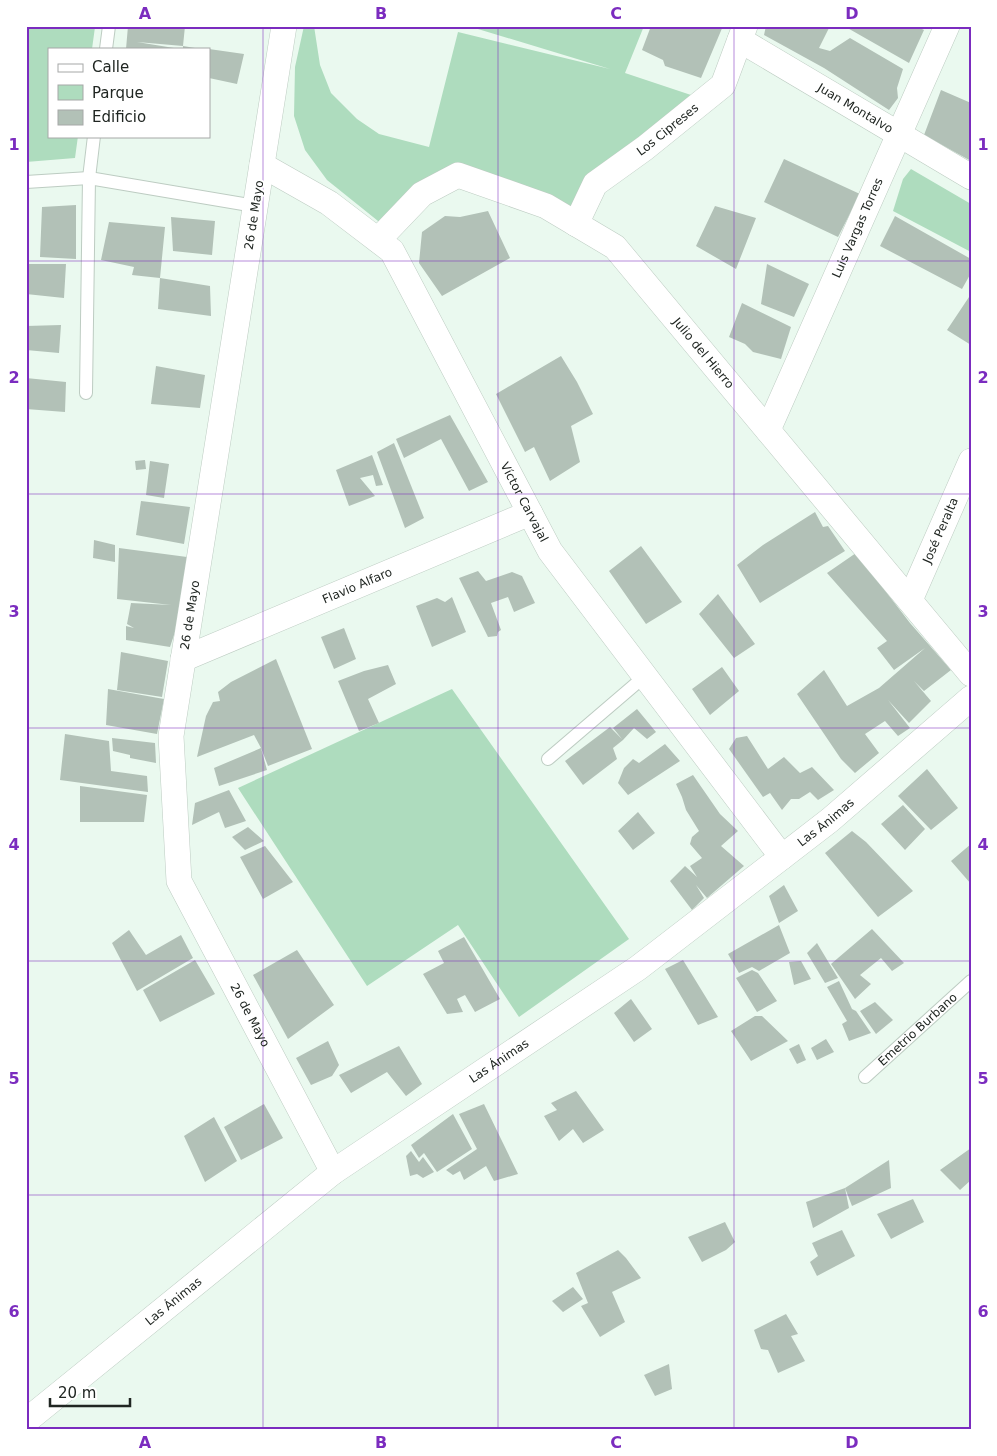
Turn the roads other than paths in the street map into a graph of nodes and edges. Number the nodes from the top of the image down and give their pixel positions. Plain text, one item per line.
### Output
1 (109, 26) edge
2 (284, 26) edge
3 (947, 26) edge
4 (743, 33) edge
5 (106, 48) edge
6 (899, 134) junction
7 (94, 138) edge
8 (262, 165) junction
9 (971, 177) edge
10 (89, 178) junction
11 (26, 182) edge
12 (255, 206) junction
13 (576, 224) junction
14 (378, 240) junction
15 (86, 393) dead end
16 (768, 430) junction
17 (971, 461) edge
18 (530, 513) junction
19 (910, 600) junction
20 (183, 659) junction
21 (971, 674) edge
22 (644, 676) junction
23 (971, 698) edge
24 (548, 759) dead end
25 (782, 857) junction
26 (971, 981) edge
27 (865, 1077) dead end
28 (333, 1172) junction
29 (26, 1422) edge

1 - 5 lane
2 - 8 street, 26 de Mayo
3 - 6 street, Luis Vargas Torres
4 - 6 street, Juan Montalvo
4 - 13 street, Los Cipreses
6 - 9 street, Juan Montalvo
6 - 16 street, Luis Vargas Torres
7 - 10 lane
8 - 12 street, 26 de Mayo
8 - 14 street, Víctor Carvajal
10 - 11 lane
10 - 12 lane
10 - 15 lane
12 - 20 street, 26 de Mayo
13 - 14 street, Julio del Hierro
13 - 16 street, Julio del Hierro
14 - 18 street, Víctor Carvajal
16 - 19 street, Julio del Hierro
17 - 19 street, José Peralta
18 - 20 street, Flavio Alfaro
18 - 22 street, Víctor Carvajal
19 - 21 street, Julio del Hierro
20 - 28 street, 26 de Mayo
22 - 24 lane
22 - 25 street, Víctor Carvajal
23 - 25 street, Las Ánimas
25 - 28 street, Las Ánimas
26 - 27 lane, Emetrio Burbano
28 - 29 street, Las Ánimas

